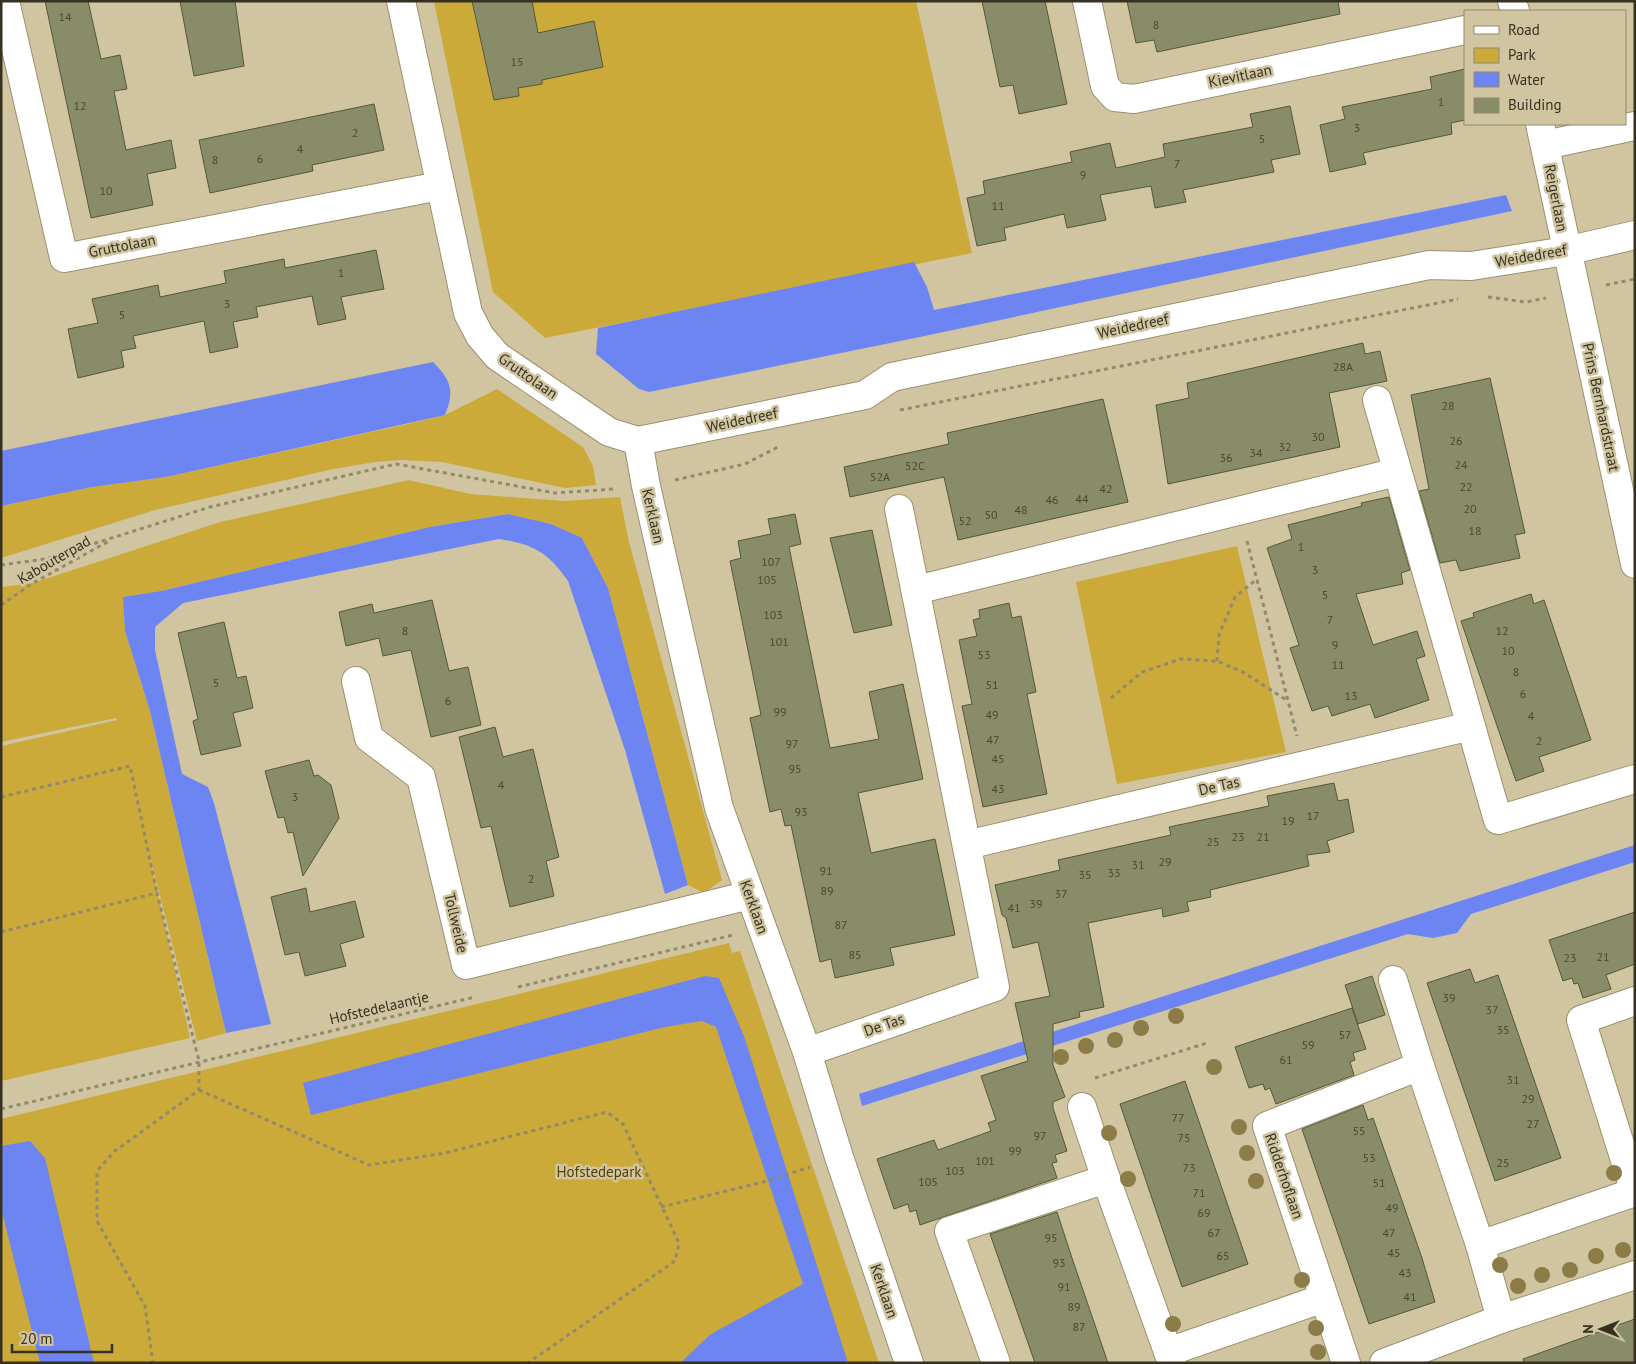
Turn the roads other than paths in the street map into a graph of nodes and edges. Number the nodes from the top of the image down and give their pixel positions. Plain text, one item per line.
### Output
1 (5, 1) edge
2 (401, 1) edge
3 (1087, 1) edge
4 (1464, 30) edge
5 (1635, 126) edge
6 (1543, 134) edge
7 (440, 186) junction
8 (1635, 235) edge
9 (1566, 250) junction
10 (1377, 400) dead end
11 (638, 441) junction
12 (1398, 472) junction
13 (899, 509) dead end
14 (1635, 564) edge
15 (916, 590) junction
16 (356, 681) dead end
17 (1471, 726) junction
18 (1635, 779) edge
19 (966, 845) junction
20 (750, 895) junction
21 (1392, 980) dead end
22 (1635, 1001) edge
23 (807, 1052) junction
24 (1420, 1066) junction
25 (1082, 1107) road end
26 (1106, 1179) junction
27 (1635, 1192) edge
28 (1480, 1245) junction
29 (1635, 1275) edge
30 (1324, 1298) junction
31 (1501, 1319) junction
32 (1170, 1358) edge
33 (909, 1363) edge
34 (996, 1363) edge
35 (1346, 1363) edge
36 (1384, 1363) edge

1 - 7 street, Gruttolaan
2 - 7 street, Gruttolaan
3 - 4 street, Kievitlaan
5 - 6 street, Reigerlaan
6 - 9 street, Reigerlaan
7 - 11 street, Gruttolaan
8 - 9 street, Weidedreef
9 - 11 street, Weidedreef
9 - 14 street, Prins Bernhardstraat
10 - 12 street
11 - 20 street, Kerklaan
12 - 15 street
12 - 17 street
13 - 15 street, De Tas
15 - 19 street, De Tas
16 - 20 street, Tollweide
17 - 18 street
17 - 19 street, De Tas
19 - 23 street, De Tas
20 - 23 street, Kerklaan
21 - 24 street
22 - 27 street
23 - 33 street, Kerklaan
24 - 28 street
24 - 30 street, Ridderhoflaan
25 - 26 street
26 - 32 street
26 - 34 street
27 - 28 street
28 - 31 street
29 - 31 street
30 - 32 street
30 - 35 street, Ridderhoflaan
31 - 36 street

